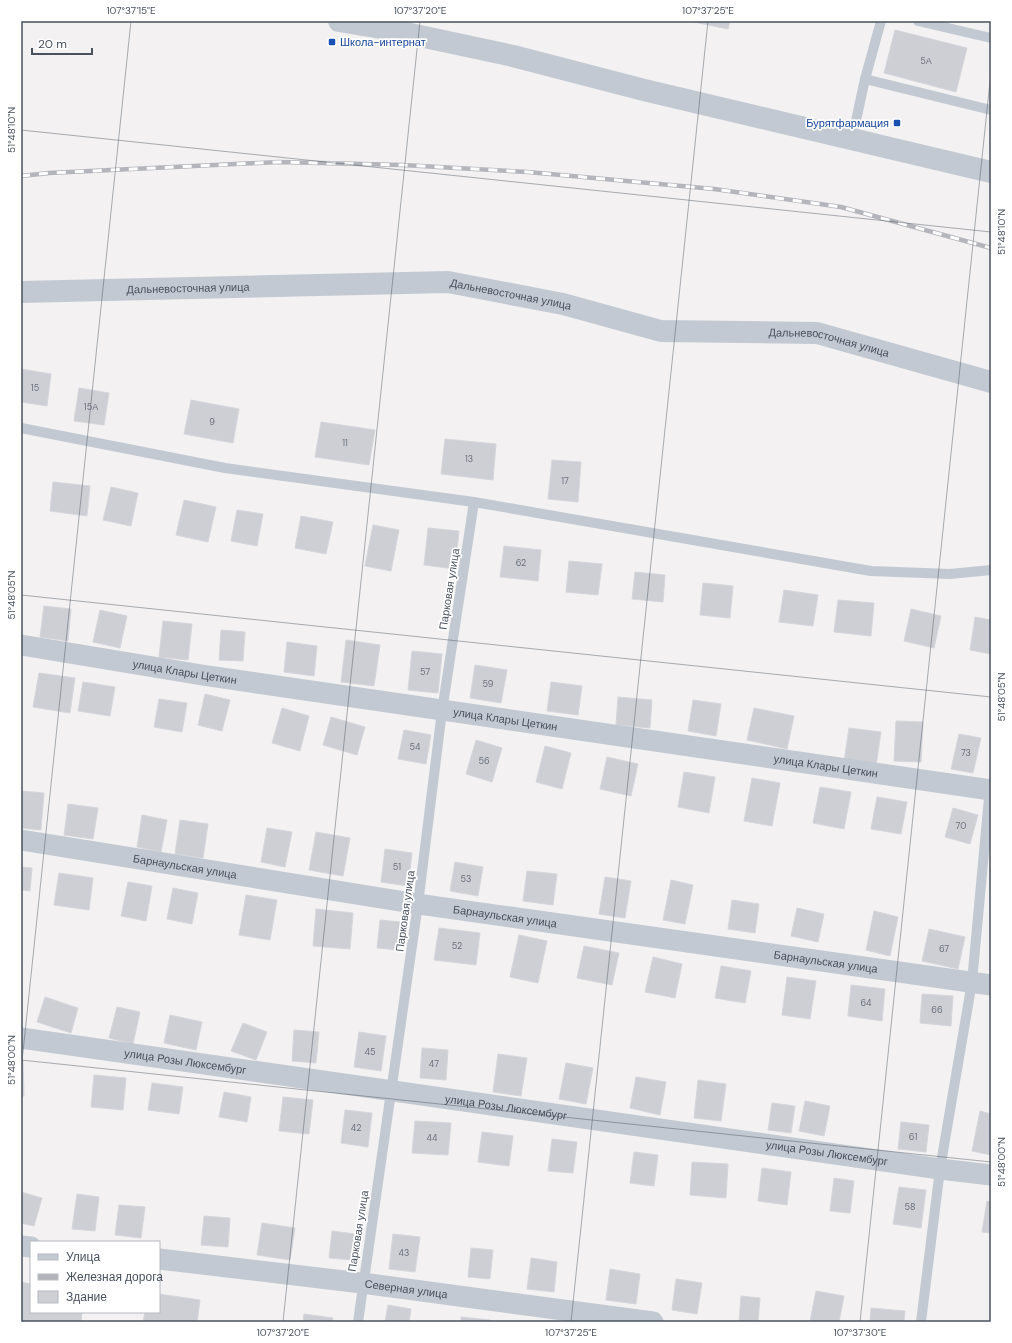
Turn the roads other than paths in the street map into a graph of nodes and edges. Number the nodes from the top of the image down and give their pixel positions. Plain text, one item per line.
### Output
1 (339, 21) edge
2 (881, 21) edge
3 (918, 21) edge
4 (991, 38) edge
5 (865, 79) junction
6 (991, 110) edge
7 (852, 139) junction
8 (991, 172) edge
9 (21, 292) edge
10 (991, 382) edge
11 (21, 428) edge
12 (474, 502) junction
13 (991, 570) edge
14 (21, 645) edge
15 (442, 711) junction
16 (991, 788) edge
17 (21, 840) edge
18 (418, 904) junction
19 (981, 984) edge
20 (21, 1038) edge
21 (391, 1092) junction
22 (940, 1169) junction
23 (991, 1174) edge
24 (160, 1259) edge
25 (362, 1283) junction
26 (358, 1322) edge
27 (653, 1322) edge
28 (921, 1322) edge

1 - 7 street
2 - 5 lane
3 - 4 lane
5 - 6 lane
5 - 7 lane
7 - 8 street
9 - 10 street, Дальневосточная улица
11 - 12 lane
12 - 13 lane
12 - 15 lane, Парковая улица
14 - 15 street, улица Клары Цеткин
15 - 16 street, улица Клары Цеткин
15 - 18 lane, Парковая улица
16 - 19 lane
17 - 18 street, Барнаульская улица
18 - 19 street, Барнаульская улица
18 - 21 lane, Парковая улица
19 - 22 lane
20 - 21 street, улица Розы Люксембург
21 - 22 street, улица Розы Люксембург
21 - 25 lane, Парковая улица
22 - 23 street, улица Розы Люксембург
22 - 28 lane
24 - 25 street, Северная улица
25 - 26 lane, Парковая улица
25 - 27 street, Северная улица

